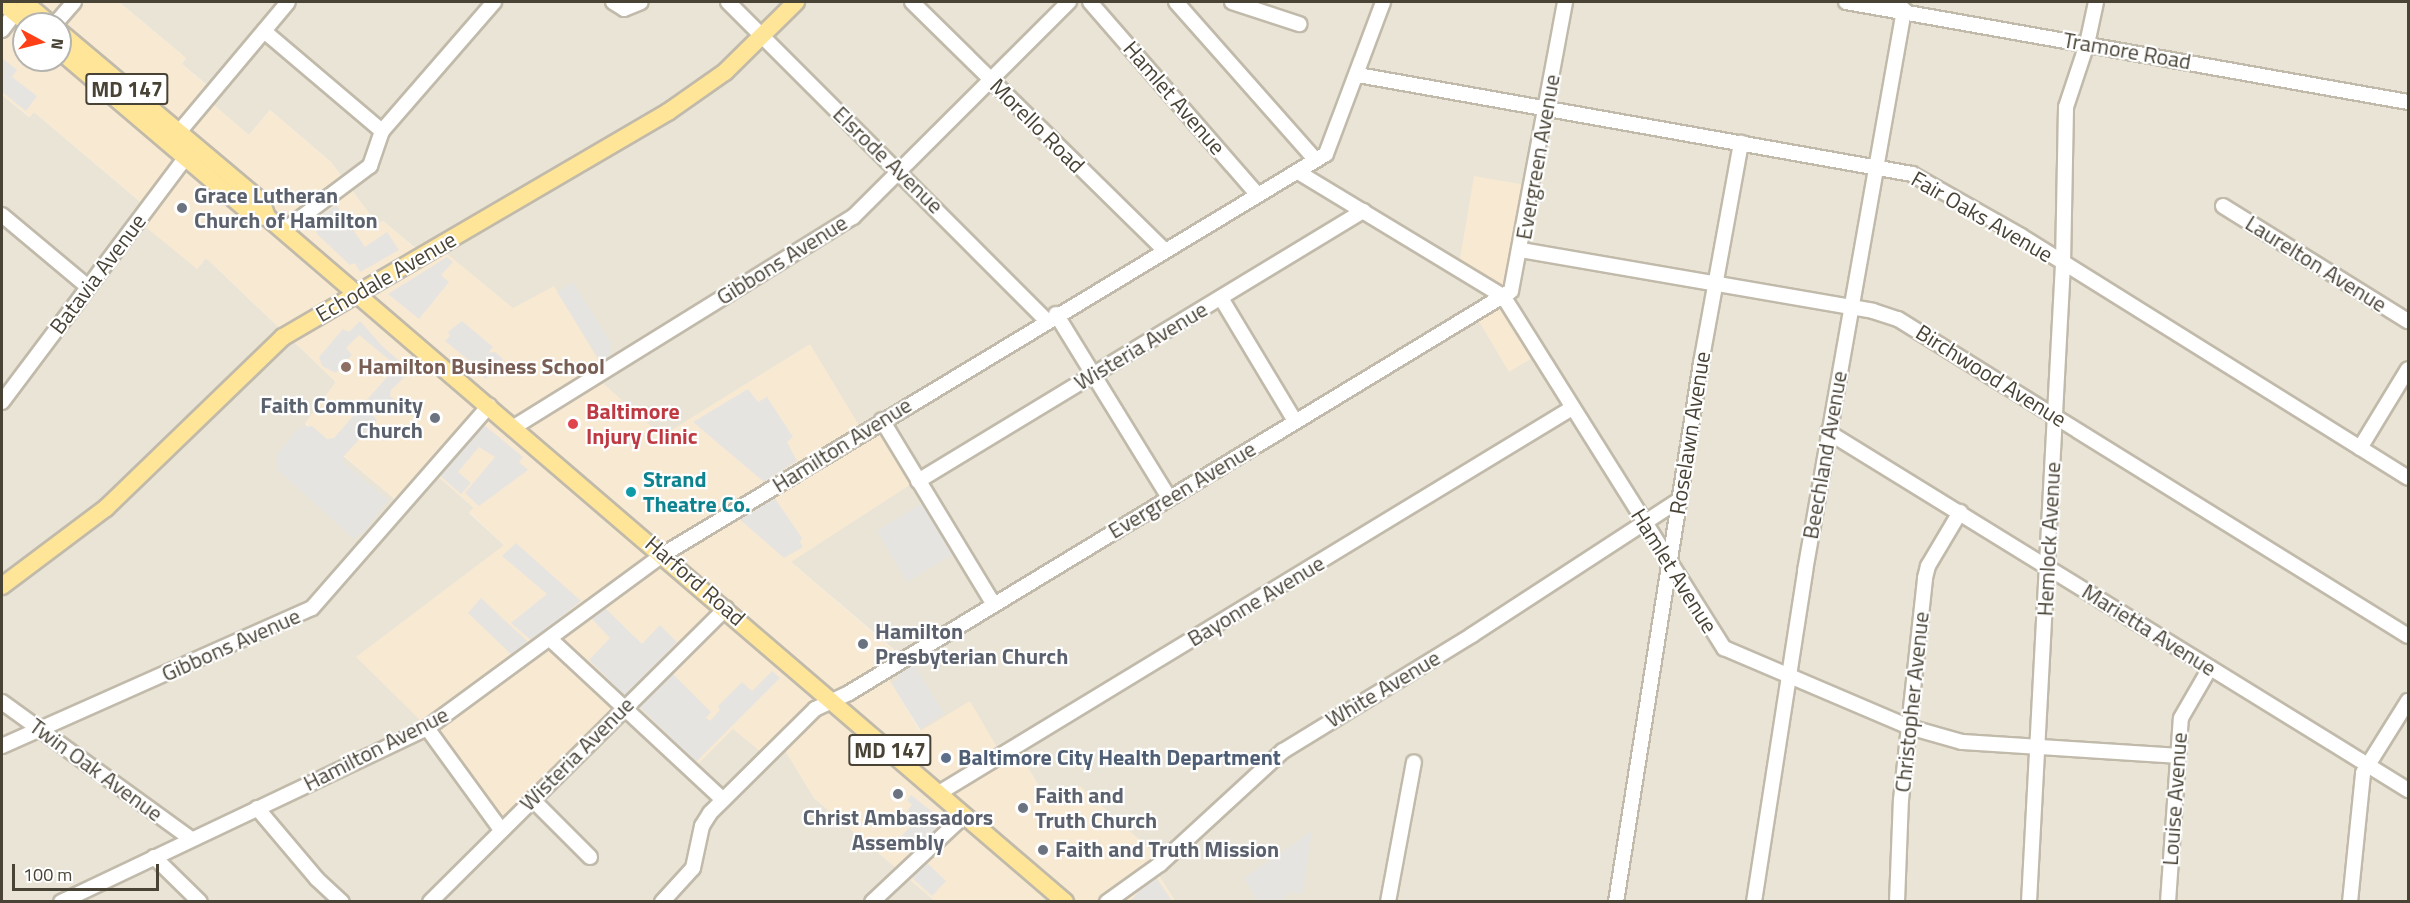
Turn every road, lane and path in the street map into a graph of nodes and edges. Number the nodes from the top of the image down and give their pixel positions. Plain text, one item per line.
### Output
1 (2, 2) edge
2 (288, 2) edge
3 (494, 2) edge
4 (613, 2) edge
5 (641, 2) edge
6 (728, 2) edge
7 (796, 2) edge
8 (912, 2) edge
9 (1069, 2) edge
10 (1090, 2) edge
11 (1176, 2) edge
12 (1232, 2) edge
13 (1383, 2) edge
14 (1565, 2) edge
15 (1846, 2) edge
16 (1926, 2) edge
17 (2096, 2) edge
18 (1905, 8) edge
19 (20, 12) edge
20 (1299, 24) dead end
21 (264, 31) junction
22 (762, 38) junction
23 (72, 43) edge
24 (2087, 44) junction
25 (72, 60) edge
26 (1358, 75) junction
27 (990, 79) junction
28 (2409, 102) edge
29 (1546, 109) junction
30 (382, 131) junction
31 (173, 138) junction
32 (1741, 143) junction
33 (190, 152) junction
34 (1316, 160) junction
35 (1876, 167) junction
36 (900, 172) junction
37 (1298, 172) junction
38 (1257, 194) junction
39 (2223, 206) dead end
40 (1363, 211) junction
41 (2, 215) edge
42 (283, 231) junction
43 (1164, 250) junction
44 (1521, 250) junction
45 (2063, 264) junction
46 (1715, 284) junction
47 (88, 287) junction
48 (357, 294) junction
49 (1503, 296) junction
50 (1221, 298) junction
51 (1851, 307) junction
52 (1051, 317) junction
53 (2409, 321) edge
54 (2409, 369) edge
55 (1093, 375) junction
56 (2, 402) edge
57 (489, 406) junction
58 (1572, 408) junction
59 (2056, 417) junction
60 (882, 420) junction
61 (1295, 421) junction
62 (514, 427) junction
63 (1828, 432) junction
64 (2360, 448) junction
65 (2409, 478) edge
66 (918, 481) junction
67 (1169, 498) junction
68 (1679, 500) junction
69 (1960, 512) junction
70 (1644, 524) junction
71 (664, 554) junction
72 (1670, 564) junction
73 (2048, 567) junction
74 (2, 585) edge
75 (994, 605) junction
76 (726, 608) junction
77 (2409, 636) edge
78 (550, 639) junction
79 (2210, 668) junction
80 (1789, 675) junction
81 (833, 701) junction
82 (2409, 701) edge
83 (2, 702) edge
84 (624, 708) junction
85 (1909, 727) junction
86 (426, 728) junction
87 (39, 729) junction
88 (2, 746) edge
89 (2037, 749) junction
90 (2177, 756) junction
91 (1414, 762) dead end
92 (2368, 764) junction
93 (2409, 790) edge
94 (939, 793) junction
95 (532, 799) junction
96 (723, 800) junction
97 (257, 808) junction
98 (965, 815) junction
99 (501, 830) junction
100 (191, 839) junction
101 (154, 857) junction
102 (590, 857) dead end
103 (436, 900) edge
104 (61, 902) edge
105 (200, 902) edge
106 (342, 902) edge
107 (662, 902) edge
108 (872, 902) edge
109 (1065, 902) edge
110 (1107, 902) edge
111 (1388, 902) edge
112 (1616, 902) edge
113 (1754, 902) edge
114 (1897, 902) edge
115 (2029, 902) edge
116 (2168, 902) edge
117 (2350, 902) edge

1 - 19 main road
2 - 21 street
3 - 30 street
4 - 5 street
6 - 22 street, Elsrode Avenue
7 - 22 main road, Echodale Avenue
8 - 27 street, Morello Road
9 - 27 street, Gibbons Avenue
10 - 38 street, Hamlet Avenue
11 - 34 street
12 - 20 street
13 - 26 street, Hamilton Avenue
14 - 29 street, Evergreen Avenue
15 - 18 street, Tramore Road
16 - 18 street
17 - 24 street, Hemlock Avenue
18 - 24 street, Tramore Road
18 - 35 street, Beechland Avenue
21 - 30 street
21 - 31 street
22 - 36 street, Elsrode Avenue
22 - 48 main road, Echodale Avenue
23 - 31 main road, Harford Road / MD 147
24 - 28 street, Tramore Road
24 - 45 street, Hemlock Avenue
25 - 31 main road, Harford Road / MD 147
26 - 29 street, Fair Oaks Avenue
26 - 34 street, Hamilton Avenue
27 - 36 street, Gibbons Avenue
27 - 43 street, Morello Road
29 - 32 street, Fair Oaks Avenue
29 - 44 street, Evergreen Avenue
30 - 42 street
31 - 33 main road, Harford Road / MD 147
32 - 35 street, Fair Oaks Avenue
32 - 46 street, Roselawn Avenue
33 - 42 main road, Harford Road / MD 147
33 - 47 street, Batavia Avenue
34 - 37 street, Hamilton Avenue
35 - 45 street, Fair Oaks Avenue
35 - 51 street, Beechland Avenue
36 - 52 street, Elsrode Avenue
36 - 62 street, Gibbons Avenue
37 - 38 street, Hamilton Avenue
37 - 40 street, Hamlet Avenue
38 - 43 street, Hamilton Avenue
39 - 53 street, Laurelton Avenue
40 - 49 street, Hamlet Avenue
40 - 50 street, Wisteria Avenue
41 - 47 street
42 - 48 main road, Harford Road / MD 147
43 - 52 street, Hamilton Avenue
44 - 46 street, Birchwood Avenue
44 - 49 street, Evergreen Avenue
45 - 59 street, Hemlock Avenue
45 - 64 street, Fair Oaks Avenue
46 - 51 street, Birchwood Avenue
46 - 68 street, Roselawn Avenue
47 - 56 street, Batavia Avenue
48 - 57 main road, Harford Road / MD 147
48 - 74 main road, Echodale Avenue
49 - 58 street, Hamlet Avenue
49 - 61 street, Evergreen Avenue
50 - 55 street, Wisteria Avenue
50 - 61 street
51 - 59 street, Birchwood Avenue
51 - 63 street, Beechland Avenue
52 - 55 street, Elsrode Avenue
52 - 60 street, Hamilton Avenue
54 - 64 street
55 - 66 street, Wisteria Avenue
55 - 67 street, Elsrode Avenue
57 - 62 main road, Harford Road / MD 147
57 - 87 street, Gibbons Avenue
58 - 70 street, Hamlet Avenue
58 - 94 street, Bayonne Avenue
59 - 73 street, Hemlock Avenue
59 - 77 street, Birchwood Avenue
60 - 66 street
60 - 71 street, Hamilton Avenue
61 - 67 street, Evergreen Avenue
62 - 71 main road, Harford Road / MD 147
63 - 69 street, Marietta Avenue
63 - 80 street, Beechland Avenue
64 - 65 street, Fair Oaks Avenue
66 - 75 street
67 - 75 street, Evergreen Avenue
68 - 70 street, White Avenue
68 - 72 street, Roselawn Avenue
69 - 73 street, Marietta Avenue
69 - 85 street, Christopher Avenue
70 - 72 street, Hamlet Avenue
70 - 110 street, White Avenue
71 - 76 main road, Harford Road / MD 147
71 - 78 street, Hamilton Avenue
72 - 80 street, Hamlet Avenue
72 - 112 street, Roselawn Avenue
73 - 79 street, Marietta Avenue
73 - 89 street, Hemlock Avenue
75 - 81 street, Evergreen Avenue
76 - 81 main road, Harford Road / MD 147
76 - 84 street, Wisteria Avenue
78 - 84 street
78 - 86 street, Hamilton Avenue
79 - 90 street, Louise Avenue
79 - 92 street, Marietta Avenue
80 - 85 street, Hamlet Avenue
80 - 113 street, Beechland Avenue
81 - 94 main road, Harford Road / MD 147
81 - 96 street, Evergreen Avenue
82 - 92 street
83 - 87 street, Twin Oak Avenue
84 - 95 street, Wisteria Avenue
84 - 96 street
85 - 89 street, Hamlet Avenue
85 - 114 street, Christopher Avenue
86 - 97 street, Hamilton Avenue
86 - 99 street
87 - 88 street, Gibbons Avenue
87 - 100 street, Twin Oak Avenue
89 - 90 street, Hamlet Avenue
89 - 115 street, Hemlock Avenue
90 - 116 street, Louise Avenue
91 - 111 street
92 - 93 street, Marietta Avenue
92 - 117 street
94 - 98 main road, Harford Road / MD 147
95 - 99 street, Wisteria Avenue
95 - 102 street
96 - 107 street, Evergreen Avenue
97 - 100 street, Hamilton Avenue
97 - 106 street
98 - 108 street
98 - 109 main road, Harford Road / MD 147
99 - 103 street, Wisteria Avenue
100 - 101 street, Hamilton Avenue
101 - 104 street, Hamilton Avenue
101 - 105 street

